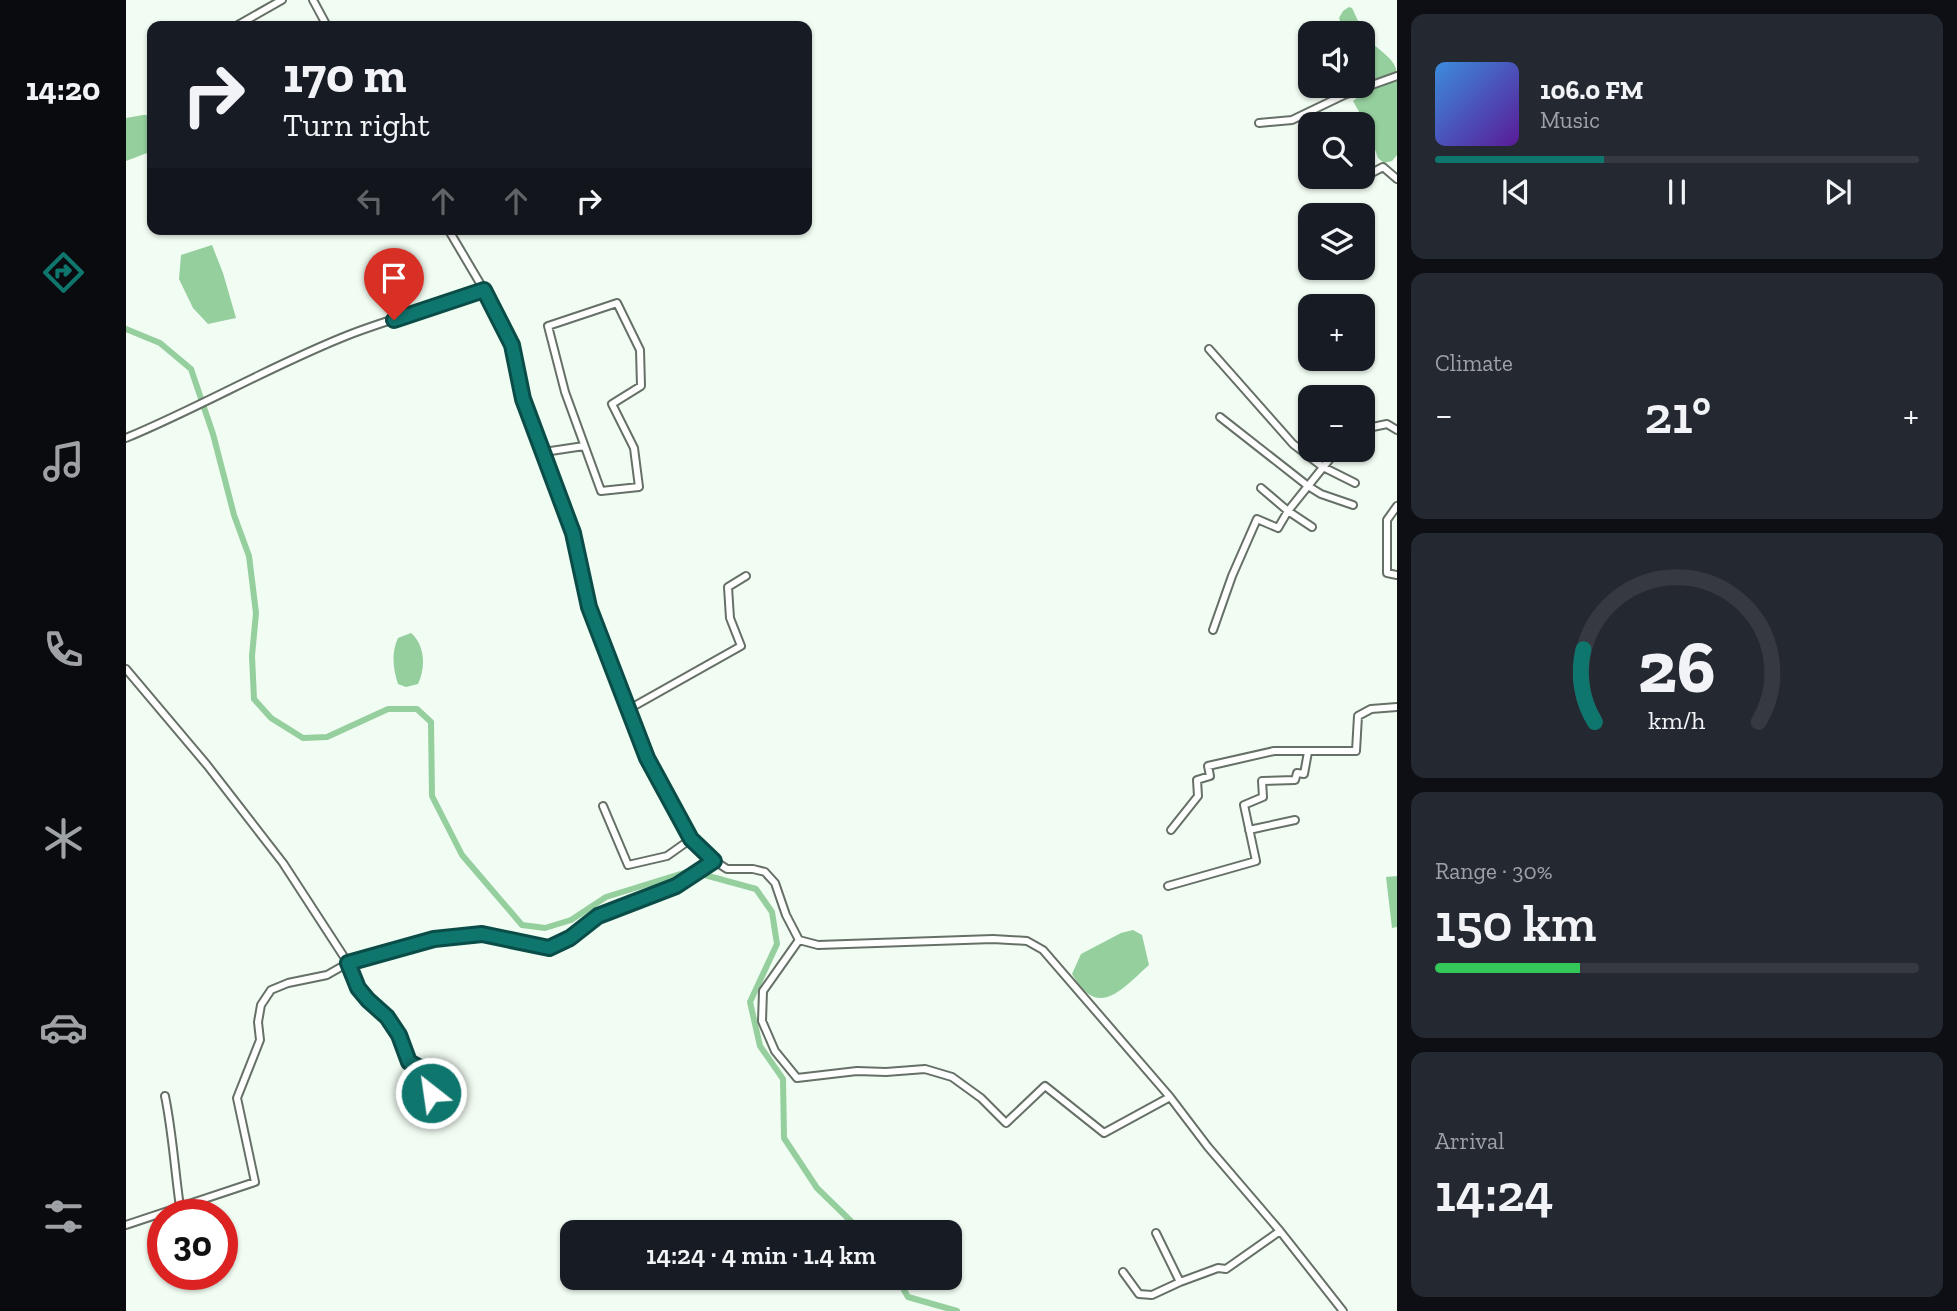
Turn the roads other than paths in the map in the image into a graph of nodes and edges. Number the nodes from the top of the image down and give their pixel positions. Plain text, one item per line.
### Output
1 (282, 0) edge
2 (313, 0) edge
3 (245, 21) edge
4 (324, 21) edge
5 (1397, 76) edge
6 (1259, 123) dead end
7 (1375, 171) edge
8 (1397, 179) edge
9 (452, 235) edge
10 (484, 290) junction
11 (1209, 349) dead end
12 (1220, 416) dead end
13 (1375, 427) edge
14 (1397, 430) edge
15 (126, 438) edge
16 (584, 446) junction
17 (544, 452) junction
18 (1327, 462) edge
19 (1323, 467) junction
20 (1355, 484) dead end
21 (1308, 486) junction
22 (1261, 488) dead end
23 (1353, 505) dead end
24 (1397, 506) edge
25 (1288, 511) junction
26 (1312, 527) dead end
27 (1397, 575) edge
28 (746, 576) dead end
29 (1213, 630) dead end
30 (126, 668) edge
31 (1397, 707) edge
32 (628, 709) junction
33 (1308, 752) junction
34 (603, 806) dead end
35 (1295, 820) dead end
36 (1171, 830) dead end
37 (1250, 830) junction
38 (691, 839) junction
39 (712, 862) junction
40 (1168, 886) dead end
41 (799, 940) junction
42 (348, 963) junction
43 (165, 1096) dead end
44 (1170, 1097) junction
45 (434, 1113) dead end
46 (180, 1199) edge
47 (212, 1199) edge
48 (147, 1220) edge
49 (126, 1225) edge
50 (1280, 1231) junction
51 (1156, 1233) dead end
52 (1124, 1272) dead end
53 (1180, 1282) junction
54 (1343, 1311) edge

1 - 3 street
2 - 4 street
5 - 6 street
7 - 8 street
9 - 10 street
10 - 15 street
10 - 17 street
11 - 19 street
12 - 21 street
13 - 14 street
16 - 16 street
16 - 17 street
17 - 32 street
18 - 19 street
19 - 20 street
19 - 21 street
21 - 23 street
21 - 25 street
22 - 25 street
24 - 27 street
25 - 26 street
25 - 29 street
28 - 32 street
30 - 42 street
31 - 33 street
32 - 38 street
33 - 36 street
33 - 37 street
34 - 38 street
35 - 37 street
37 - 40 street
38 - 39 street
39 - 41 street
39 - 42 street
41 - 44 street
41 - 44 street
42 - 45 street
42 - 47 street
43 - 46 street
44 - 50 street
48 - 49 street
50 - 53 street
50 - 54 street
51 - 53 street
52 - 53 street

